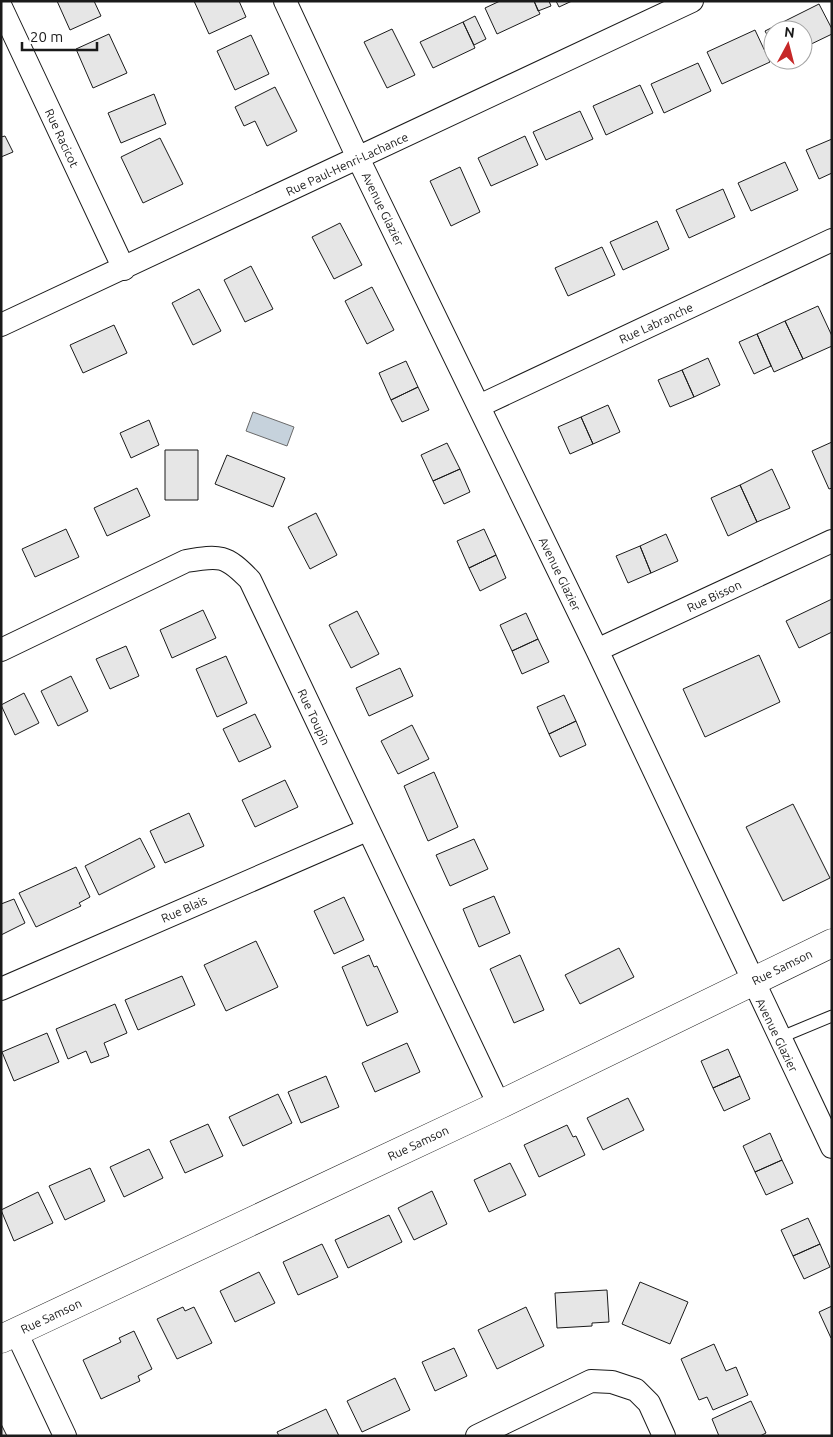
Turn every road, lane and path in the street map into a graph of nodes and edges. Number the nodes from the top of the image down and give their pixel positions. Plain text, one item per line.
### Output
1 (286, 1) edge
2 (692, 1) edge
3 (1, 7) edge
4 (7, 34) edge
5 (358, 158) junction
6 (832, 240) edge
7 (124, 269) junction
8 (1, 325) edge
9 (480, 406) junction
10 (832, 541) edge
11 (1, 650) edge
12 (597, 650) junction
13 (367, 830) junction
14 (832, 943) edge
15 (752, 982) junction
16 (1, 989) edge
17 (832, 1016) edge
18 (779, 1038) junction
19 (500, 1105) junction
20 (832, 1147) edge
21 (9, 1336) edge
22 (65, 1436) edge
23 (477, 1436) edge
24 (664, 1436) edge

1 - 5 street, Avenue Glazier
2 - 5 street, Rue Paul-Henri-Lachance
3 - 4 street, Rue Racicot
4 - 7 street, Rue Racicot
5 - 7 street, Rue Paul-Henri-Lachance
5 - 9 street, Avenue Glazier
6 - 9 street, Rue Labranche
7 - 8 street, Rue Paul-Henri-Lachance
9 - 12 street, Avenue Glazier
10 - 12 street, Rue Bisson
11 - 13 street, Rue Toupin
12 - 15 street, Avenue Glazier
13 - 16 street, Rue Blais
13 - 19 street, Rue Toupin
14 - 15 street, Rue Samson
15 - 18 street, Avenue Glazier
15 - 19 street, Rue Samson
17 - 18 lane
18 - 20 street, Avenue Glazier
19 - 21 street, Rue Samson
21 - 22 street
23 - 24 street

